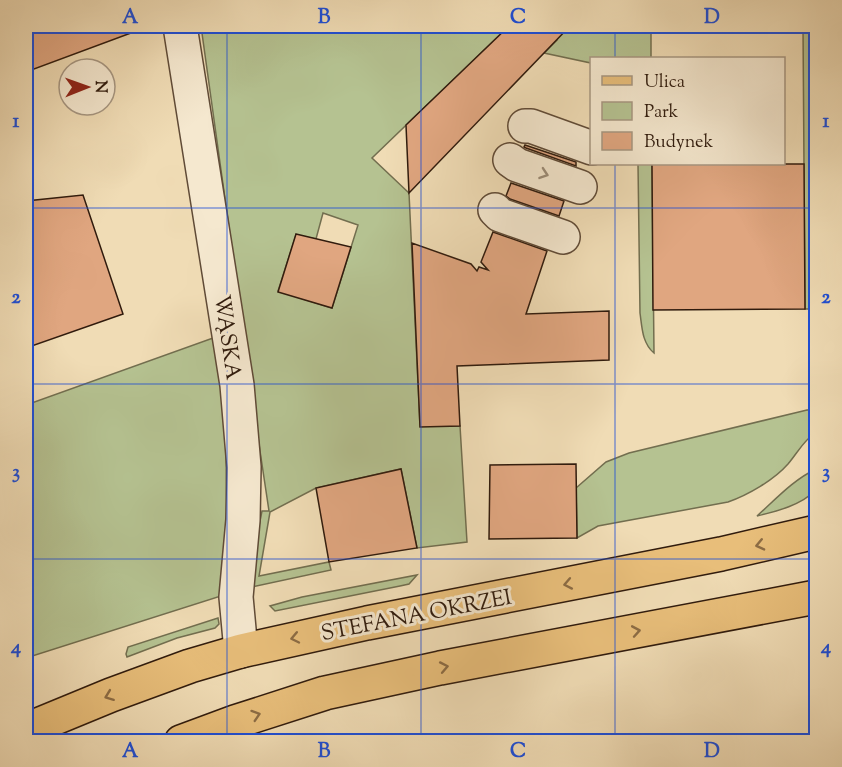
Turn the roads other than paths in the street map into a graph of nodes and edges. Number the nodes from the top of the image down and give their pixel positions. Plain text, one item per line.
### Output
1 (180, 26) edge
2 (525, 126) dead end
3 (590, 148) edge
4 (510, 160) dead end
5 (580, 187) dead end
6 (495, 210) dead end
7 (563, 237) dead end
8 (816, 532) edge
9 (816, 597) edge
10 (241, 651) junction
11 (26, 713) edge
12 (65, 713) junction
13 (26, 730) edge
14 (181, 741) edge

1 - 10 street, WĄSKA
2 - 3 street
4 -> 5 street
6 - 7 street
8 -> 10 main road, STEFANA OKRZEI
14 -> 9 main road
10 -> 12 main road, STEFANA OKRZEI
11 - 12 street
12 - 13 main road, STEFANA OKRZEI

